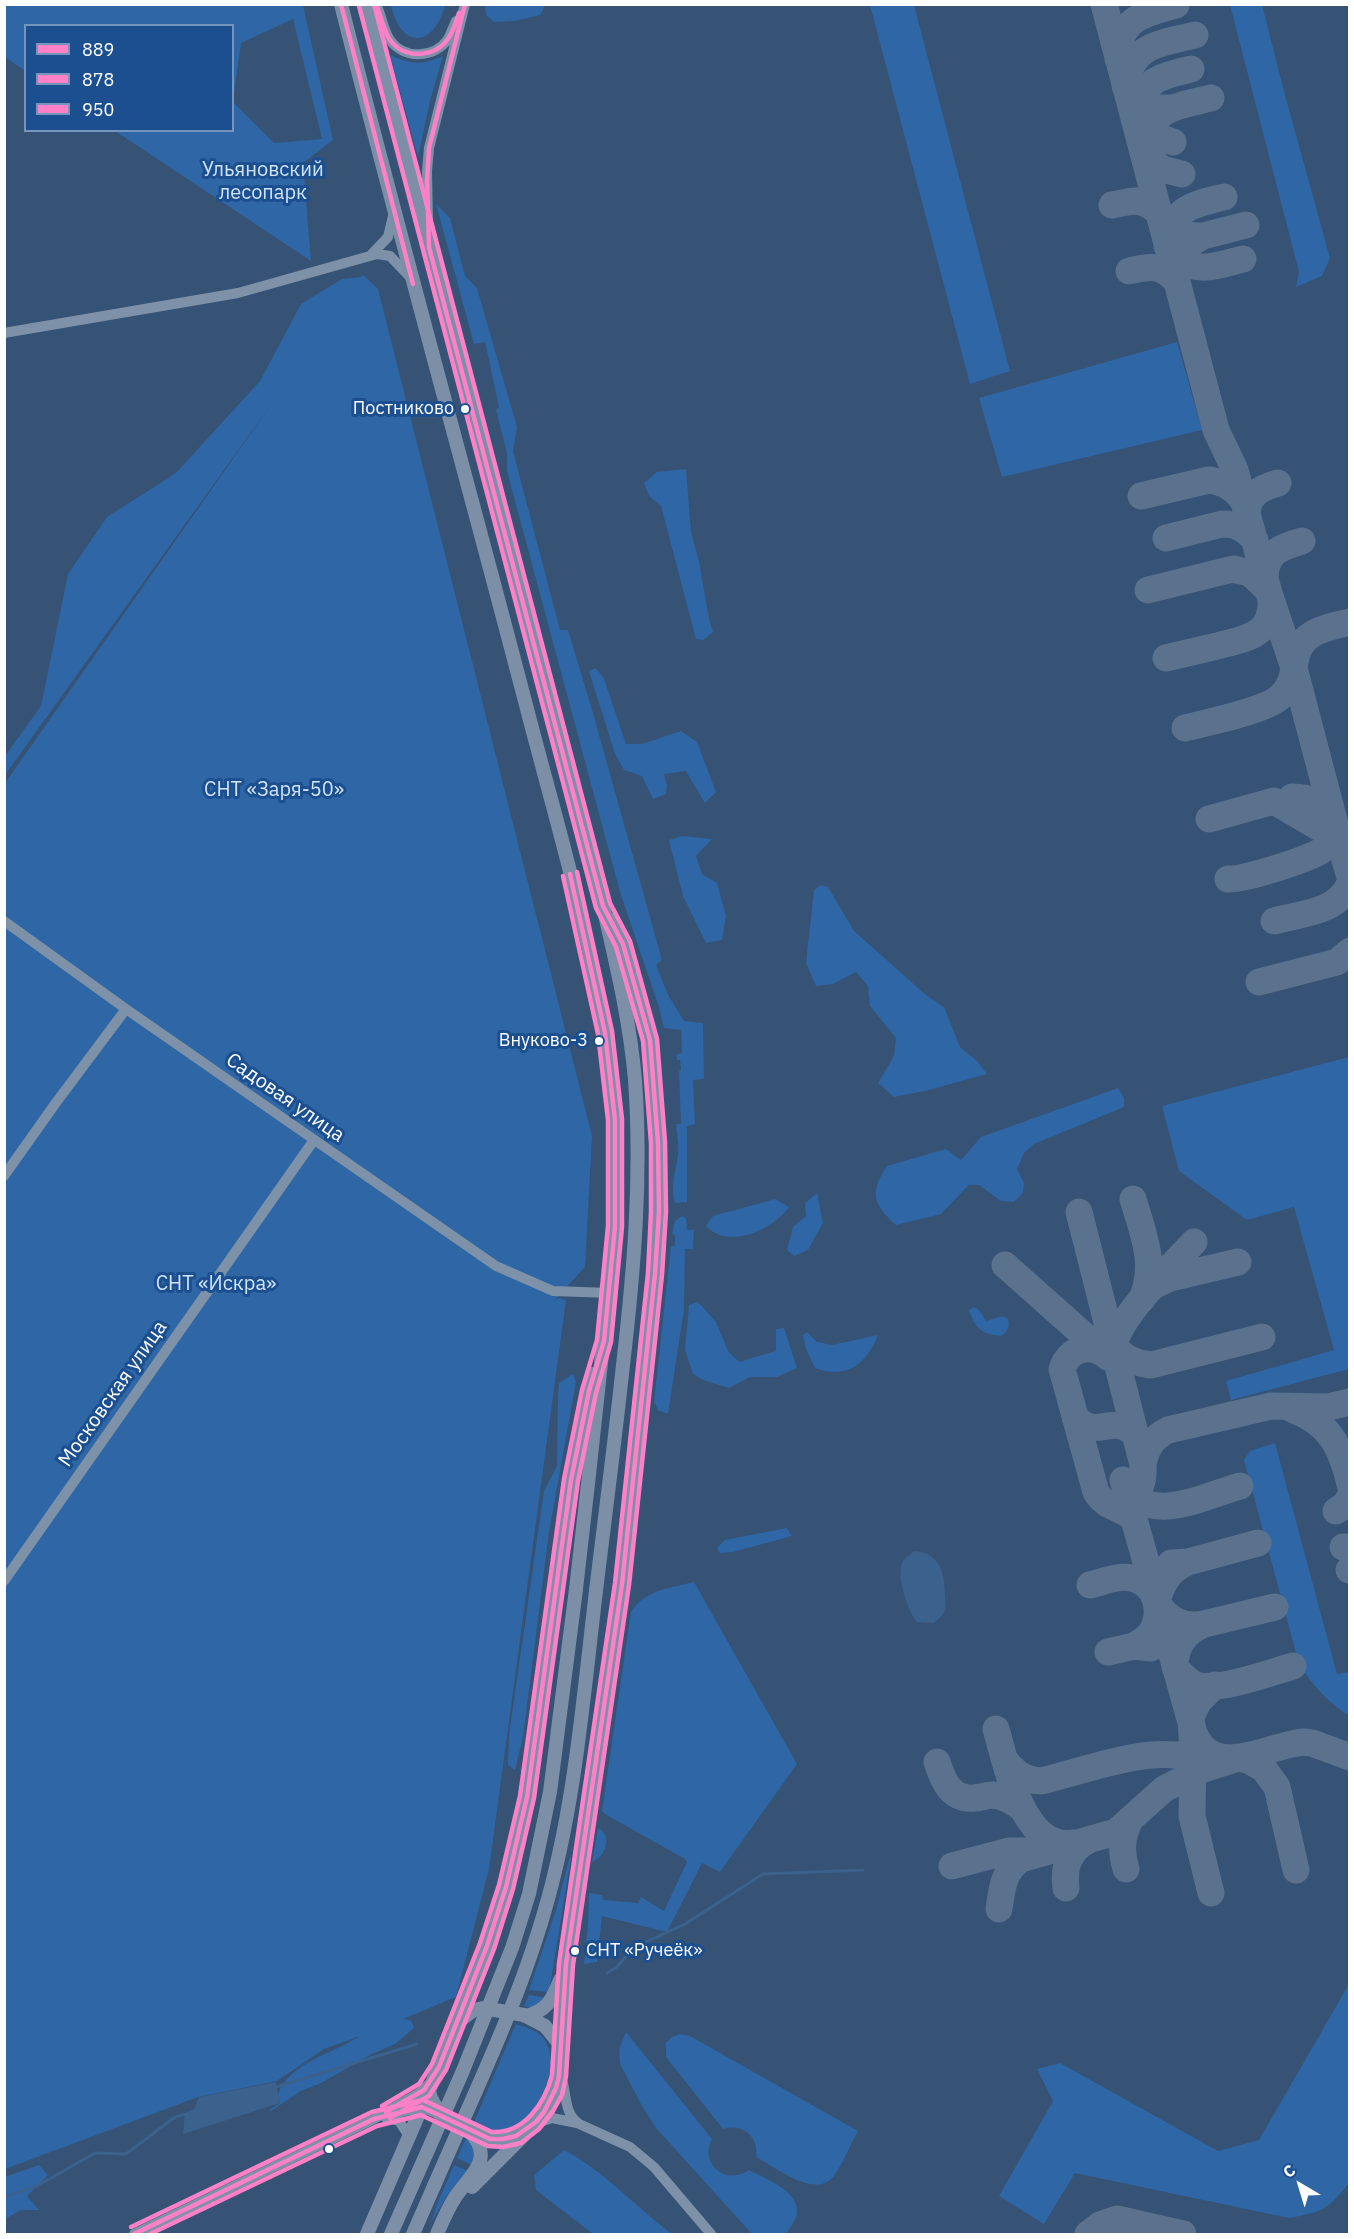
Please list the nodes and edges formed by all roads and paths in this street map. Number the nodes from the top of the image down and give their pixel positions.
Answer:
1 (341, 4) edge
2 (366, 4) edge
3 (376, 4) edge
4 (464, 4) edge
5 (394, 212) junction
6 (429, 247) junction
7 (371, 255) junction
8 (411, 278) junction
9 (4, 333) edge
10 (603, 906) junction
11 (4, 921) edge
12 (126, 1009) junction
13 (314, 1140) junction
14 (4, 1176) edge
15 (610, 1293) junction
16 (604, 1341) junction
17 (4, 1581) edge
18 (566, 1966) junction
19 (525, 2016) junction
20 (456, 2023) junction
21 (561, 2046) junction
22 (439, 2067) junction
23 (560, 2073) junction
24 (429, 2091) junction
25 (422, 2107) junction
26 (446, 2118) junction
27 (374, 2119) junction
28 (577, 2122) junction
29 (532, 2125) junction
30 (463, 2127) junction
31 (409, 2140) junction
32 (448, 2212) junction
33 (134, 2235) edge
34 (367, 2235) edge
35 (391, 2235) edge
36 (413, 2235) edge
37 (437, 2235) edge
38 (711, 2235) edge

1 - 5 main road
2 - 6 main road
3 - 4 street
4 - 6 street
5 - 7 street
5 - 8 main road
6 - 10 main road
7 - 8 street
7 - 9 street
8 - 15 main road
10 - 18 main road
10 - 36 main road, bridge
11 - 12 street, Садовая улица
12 - 13 street, Садовая улица
12 - 14 street
13 - 15 street, Садовая улица
13 - 17 street, Московская улица
15 - 16 main road
16 - 20 main road
16 - 35 main road, bridge
18 - 19 main road
18 - 21 main road
19 - 20 main road
19 - 21 main road
20 - 22 main road
21 - 23 main road
22 - 24 main road
22 - 27 street
23 - 28 street
23 - 29 main road
24 - 25 main road
24 - 26 main road
25 - 26 street
25 - 27 street
25 - 31 main road
26 - 30 main road
27 - 31 street
27 - 33 street
28 - 29 street
28 - 38 street
29 - 30 main road
29 - 32 main road
30 - 32 main road
31 - 34 main road
32 - 37 main road

